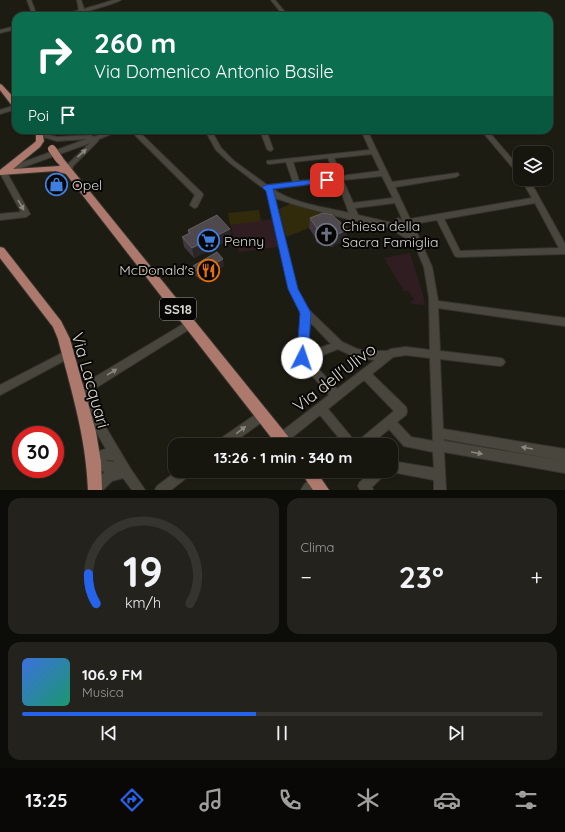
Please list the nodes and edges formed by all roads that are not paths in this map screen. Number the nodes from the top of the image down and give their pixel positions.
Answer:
1 (29, 0) edge
2 (79, 0) edge
3 (119, 0) edge
4 (273, 0) edge
5 (82, 11) junction
6 (34, 12) edge
7 (78, 12) edge
8 (283, 12) edge
9 (12, 28) edge
10 (0, 32) edge
11 (0, 86) edge
12 (12, 101) edge
13 (12, 108) edge
14 (0, 112) edge
15 (38, 134) edge
16 (40, 134) edge
17 (43, 134) edge
18 (108, 134) edge
19 (137, 134) edge
20 (210, 134) edge
21 (264, 134) edge
22 (366, 134) edge
23 (487, 134) edge
24 (100, 137) junction
25 (270, 149) dead end
26 (374, 152) junction
27 (330, 156) junction
28 (289, 160) junction
29 (269, 162) dead end
30 (513, 164) edge
31 (69, 172) junction
32 (1, 173) edge
33 (385, 173) junction
34 (456, 175) dead end
35 (340, 179) junction
36 (296, 184) junction
37 (390, 185) junction
38 (530, 186) edge
39 (268, 189) junction
40 (288, 200) junction
41 (397, 200) junction
42 (537, 200) junction
43 (194, 205) dead end
44 (351, 206) junction
45 (274, 208) junction
46 (402, 209) junction
47 (0, 217) edge
48 (439, 217) junction
49 (355, 218) junction
50 (398, 225) junction
51 (410, 225) junction
52 (417, 241) junction
53 (0, 251) edge
54 (565, 251) edge
55 (433, 304) junction
56 (306, 313) junction
57 (565, 322) edge
58 (190, 324) junction
59 (339, 345) junction
60 (68, 354) junction
61 (435, 354) junction
62 (389, 355) junction
63 (302, 358) junction
64 (500, 362) dead end
65 (364, 373) junction
66 (0, 390) edge
67 (79, 392) junction
68 (336, 395) junction
69 (320, 408) junction
70 (262, 414) junction
71 (389, 422) junction
72 (438, 433) junction
73 (230, 438) edge
74 (281, 438) edge
75 (288, 438) edge
76 (346, 438) edge
77 (370, 438) edge
78 (439, 447) junction
79 (116, 454) junction
80 (565, 455) edge
81 (94, 462) junction
82 (565, 467) edge
83 (398, 468) edge
84 (126, 472) junction
85 (440, 475) junction
86 (177, 478) edge
87 (372, 478) edge
88 (96, 490) edge
89 (139, 490) edge
90 (161, 490) edge
91 (367, 490) edge
92 (440, 490) edge

1 - 6 street
2 - 5 street
3 - 5 street
4 - 8 street
5 - 7 street
9 - 10 street
11 - 12 main road
13 - 14 street
15 - 32 main road
16 - 31 main road, SS18, bridge
17 - 24 street
18 - 24 street
19 - 43 street
20 - 39 street
21 - 25 street
22 - 26 street
23 - 30 street
31 -> 24 street
24 - 32 street
26 - 27 street
26 - 33 street
27 - 28 street
27 - 35 street
28 - 29 street
28 - 36 street
31 - 32 main road
31 - 58 main road, SS18
32 -> 47 street
33 - 35 street
33 - 37 street
34 - 37 street
35 - 36 street
35 - 44 street
36 - 39 street
37 - 41 street
38 - 42 street
39 - 40 street
39 - 45 street
40 - 45 street
40 - 49 street
41 - 44 street
41 - 46 street
42 - 48 street
42 - 54 street
44 - 49 street
45 - 56 street
46 - 50 street
46 - 51 street
48 - 51 street
48 - 54 street
49 - 50 street
50 - 51 street
50 - 52 street
51 - 52 street
52 - 55 street
53 - 60 main road, Via Lacquari
55 - 57 street
55 - 61 street
56 - 59 street
56 - 63 street
67 -> 58 street
58 - 70 main road, SS18
59 - 62 street
59 - 63 street
60 - 66 street
60 - 67 main road, Via Lacquari
61 - 62 street, Via dell'Ulivo
61 - 64 street, Via dell'Ulivo
61 - 72 street
62 - 65 street, Via dell'Ulivo
63 - 68 street
65 - 68 street, Via dell'Ulivo
65 - 71 street
67 - 79 street
67 - 81 main road, Via Lacquari
68 - 69 street, Via dell'Ulivo
69 - 75 street, Via dell'Ulivo
69 - 76 street
73 -> 70 street
70 - 74 main road, SS18
71 - 77 street
71 - 78 street
72 - 78 street
80 -> 72 street
78 -> 82 street
78 - 85 street
79 - 81 street
79 - 84 street
81 - 84 street
81 - 88 main road, Via Lacquari
83 - 85 street
84 - 88 street
84 - 89 street
85 - 92 street
86 - 90 street
87 - 91 street

